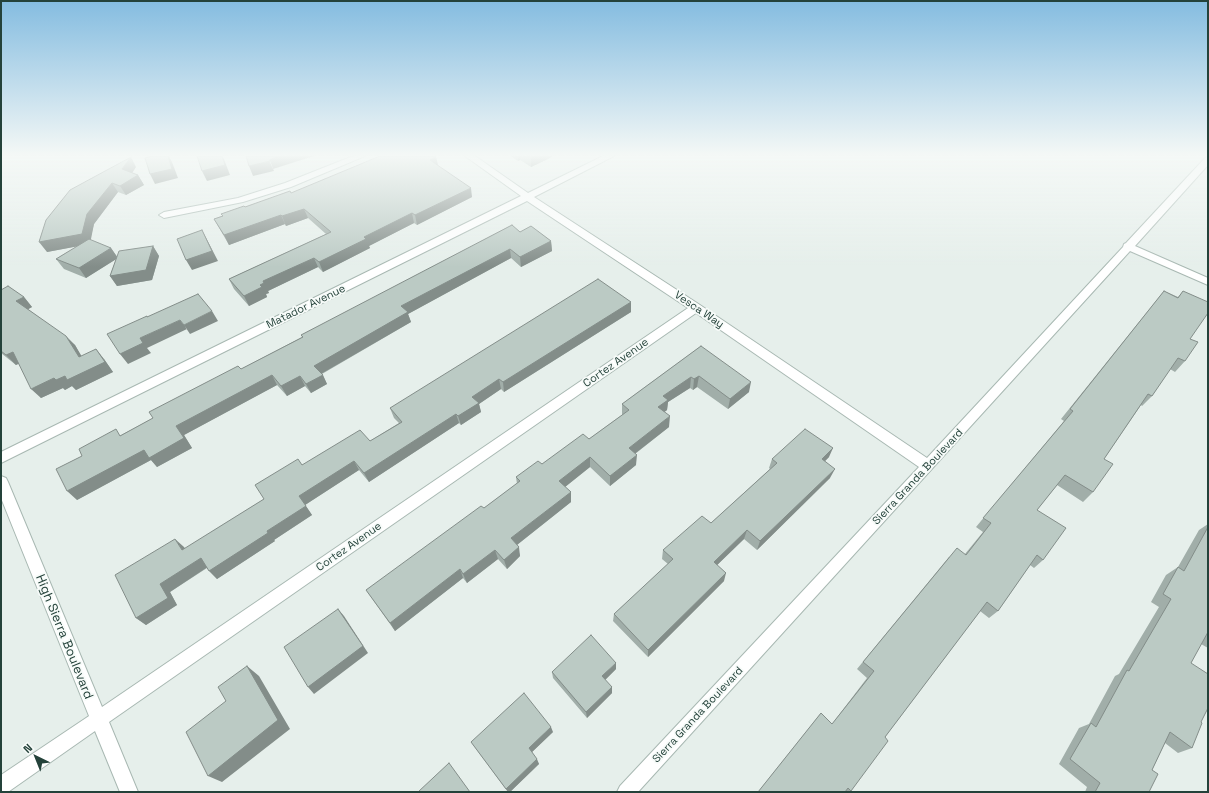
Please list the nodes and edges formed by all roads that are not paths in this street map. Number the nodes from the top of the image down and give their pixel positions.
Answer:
1 (262, 193) edge
2 (522, 193) edge
3 (536, 193) edge
4 (1177, 193) edge
5 (528, 197) junction
6 (164, 215) dead end
7 (1128, 246) junction
8 (1208, 282) edge
9 (696, 308) junction
10 (1, 458) edge
11 (928, 466) junction
12 (1, 482) edge
13 (98, 720) junction
14 (1, 786) edge
15 (128, 792) edge
16 (626, 792) edge

1 - 6 street
2 - 5 street, Vesca Way
3 - 5 street, Matador Avenue
4 - 7 street, Sierra Granda Boulevard
5 - 9 street, Vesca Way
5 - 10 street, Matador Avenue
7 - 8 street
7 - 11 street, Sierra Granda Boulevard
9 - 11 street, Vesca Way
9 - 13 street, Cortez Avenue
11 - 16 street, Sierra Granda Boulevard
12 - 13 street, High Sierra Boulevard
13 - 14 street, Cortez Avenue
13 - 15 street, High Sierra Boulevard

